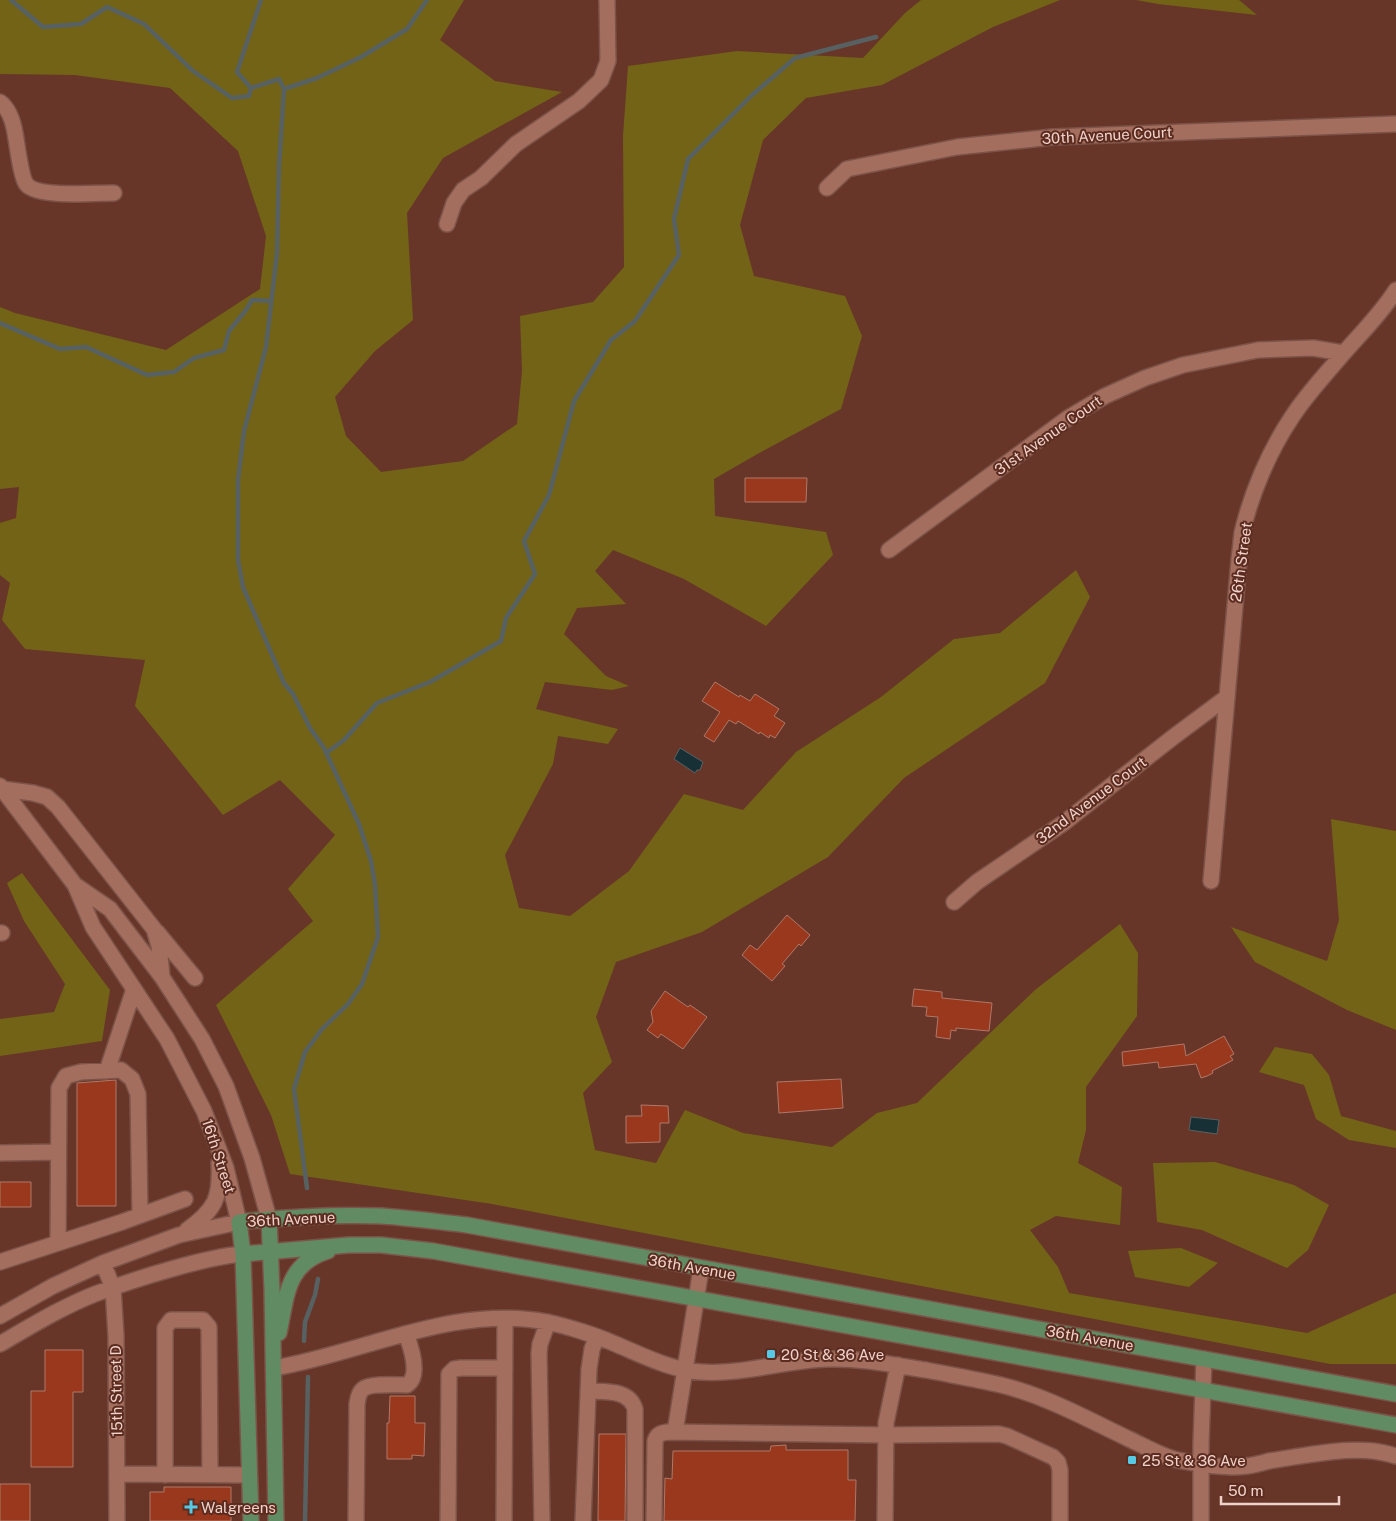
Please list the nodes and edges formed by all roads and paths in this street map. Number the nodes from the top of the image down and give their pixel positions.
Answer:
1 (607, 0) edge
2 (0, 102) edge
3 (1396, 124) edge
4 (827, 188) dead end
5 (114, 193) dead end
6 (447, 224) dead end
7 (1396, 290) edge
8 (1343, 353) junction
9 (889, 550) dead end
10 (1228, 697) junction
11 (1, 788) edge
12 (1211, 881) dead end
13 (75, 885) junction
14 (954, 902) dead end
15 (154, 929) junction
16 (162, 977) junction
17 (195, 978) dead end
18 (134, 989) junction
19 (107, 1070) junction
20 (204, 1111) junction
21 (58, 1152) junction
22 (0, 1153) edge
23 (185, 1199) dead end
24 (140, 1215) junction
25 (268, 1219) junction
26 (239, 1222) junction
27 (179, 1235) junction
28 (58, 1243) junction
29 (349, 1245) junction
30 (270, 1252) junction
31 (242, 1254) junction
32 (0, 1262) edge
33 (103, 1263) junction
34 (701, 1269) junction
35 (112, 1288) junction
36 (696, 1299) junction
37 (0, 1316) edge
38 (505, 1318) junction
39 (548, 1322) junction
40 (406, 1334) junction
41 (597, 1337) junction
42 (0, 1344) edge
43 (1204, 1359) junction
44 (274, 1362) junction
45 (898, 1365) junction
46 (504, 1368) junction
47 (684, 1370) junction
48 (1202, 1390) junction
49 (588, 1391) junction
50 (1396, 1394) edge
51 (1396, 1425) edge
52 (676, 1432) junction
53 (886, 1435) junction
54 (1396, 1456) edge
55 (1202, 1463) junction
56 (117, 1474) junction
57 (164, 1475) junction
58 (210, 1475) junction
59 (249, 1475) junction
60 (118, 1521) edge
61 (251, 1521) edge
62 (276, 1521) edge
63 (356, 1521) edge
64 (448, 1521) edge
65 (504, 1521) edge
66 (542, 1521) edge
67 (583, 1521) edge
68 (635, 1521) edge
69 (654, 1521) edge
70 (885, 1521) edge
71 (1060, 1521) edge
72 (1202, 1521) edge

1 - 6 street
2 - 5 street
3 - 4 street, 30th Avenue Court
7 - 8 street, 26th Street
8 - 9 street, 31st Avenue Court
8 - 10 street, 26th Street
10 - 12 street, 26th Street
10 - 14 street, 32nd Avenue Court
11 - 13 street, 16th Street
11 - 15 street, 16th Street
13 - 16 street, 16th Street
13 - 18 street, 16th Street
15 - 16 street, 16th Street
15 - 17 street, 16th Street
16 - 25 street, 16th Street
18 - 19 street
18 - 20 street, 16th Street
19 - 21 street
19 - 24 street
20 - 26 street, 16th Street
20 - 27 street
21 - 22 street
21 - 28 street
23 - 24 street
24 - 28 street
25 - 26 main road, 36th Avenue
25 - 30 main road, 16th Street
25 - 34 main road, 36th Avenue
26 - 27 street, 36th Avenue
26 - 31 main road, 16th Street
27 - 33 street, 36th Avenue
28 - 32 street
29 - 30 main road, 36th Avenue
29 - 36 main road, 36th Avenue
29 - 44 main road
30 - 31 main road, 36th Avenue
30 - 44 main road, 16th Street
31 - 35 street, 36th Avenue
31 - 59 main road, 16th Street
33 - 35 street, 15th Street D
33 - 37 street, 36th Avenue
34 - 36 street
34 - 43 main road, 36th Avenue
35 - 42 street, 36th Avenue
35 - 56 street, 15th Street D
36 - 47 street
36 - 48 main road, 36th Avenue
38 - 39 street
38 - 40 street
38 - 46 street
39 - 41 street
39 - 66 street
40 - 44 street
40 - 63 street
41 - 47 street
41 - 49 street
43 - 48 street
43 - 50 main road, 36th Avenue
44 - 62 main road, 16th Street
45 - 47 street
45 - 53 street
45 - 55 street
46 - 64 street
46 - 65 street
47 - 52 street
48 - 51 main road, 36th Avenue
48 - 55 street
49 - 67 street
49 - 68 street
52 - 53 street
52 - 69 street
53 - 70 street
53 - 71 street
54 - 55 street
55 - 72 street
56 - 57 street
56 - 60 street, 15th Street D
57 - 58 street
57 - 58 street
58 - 59 street
59 - 61 main road, 16th Street

